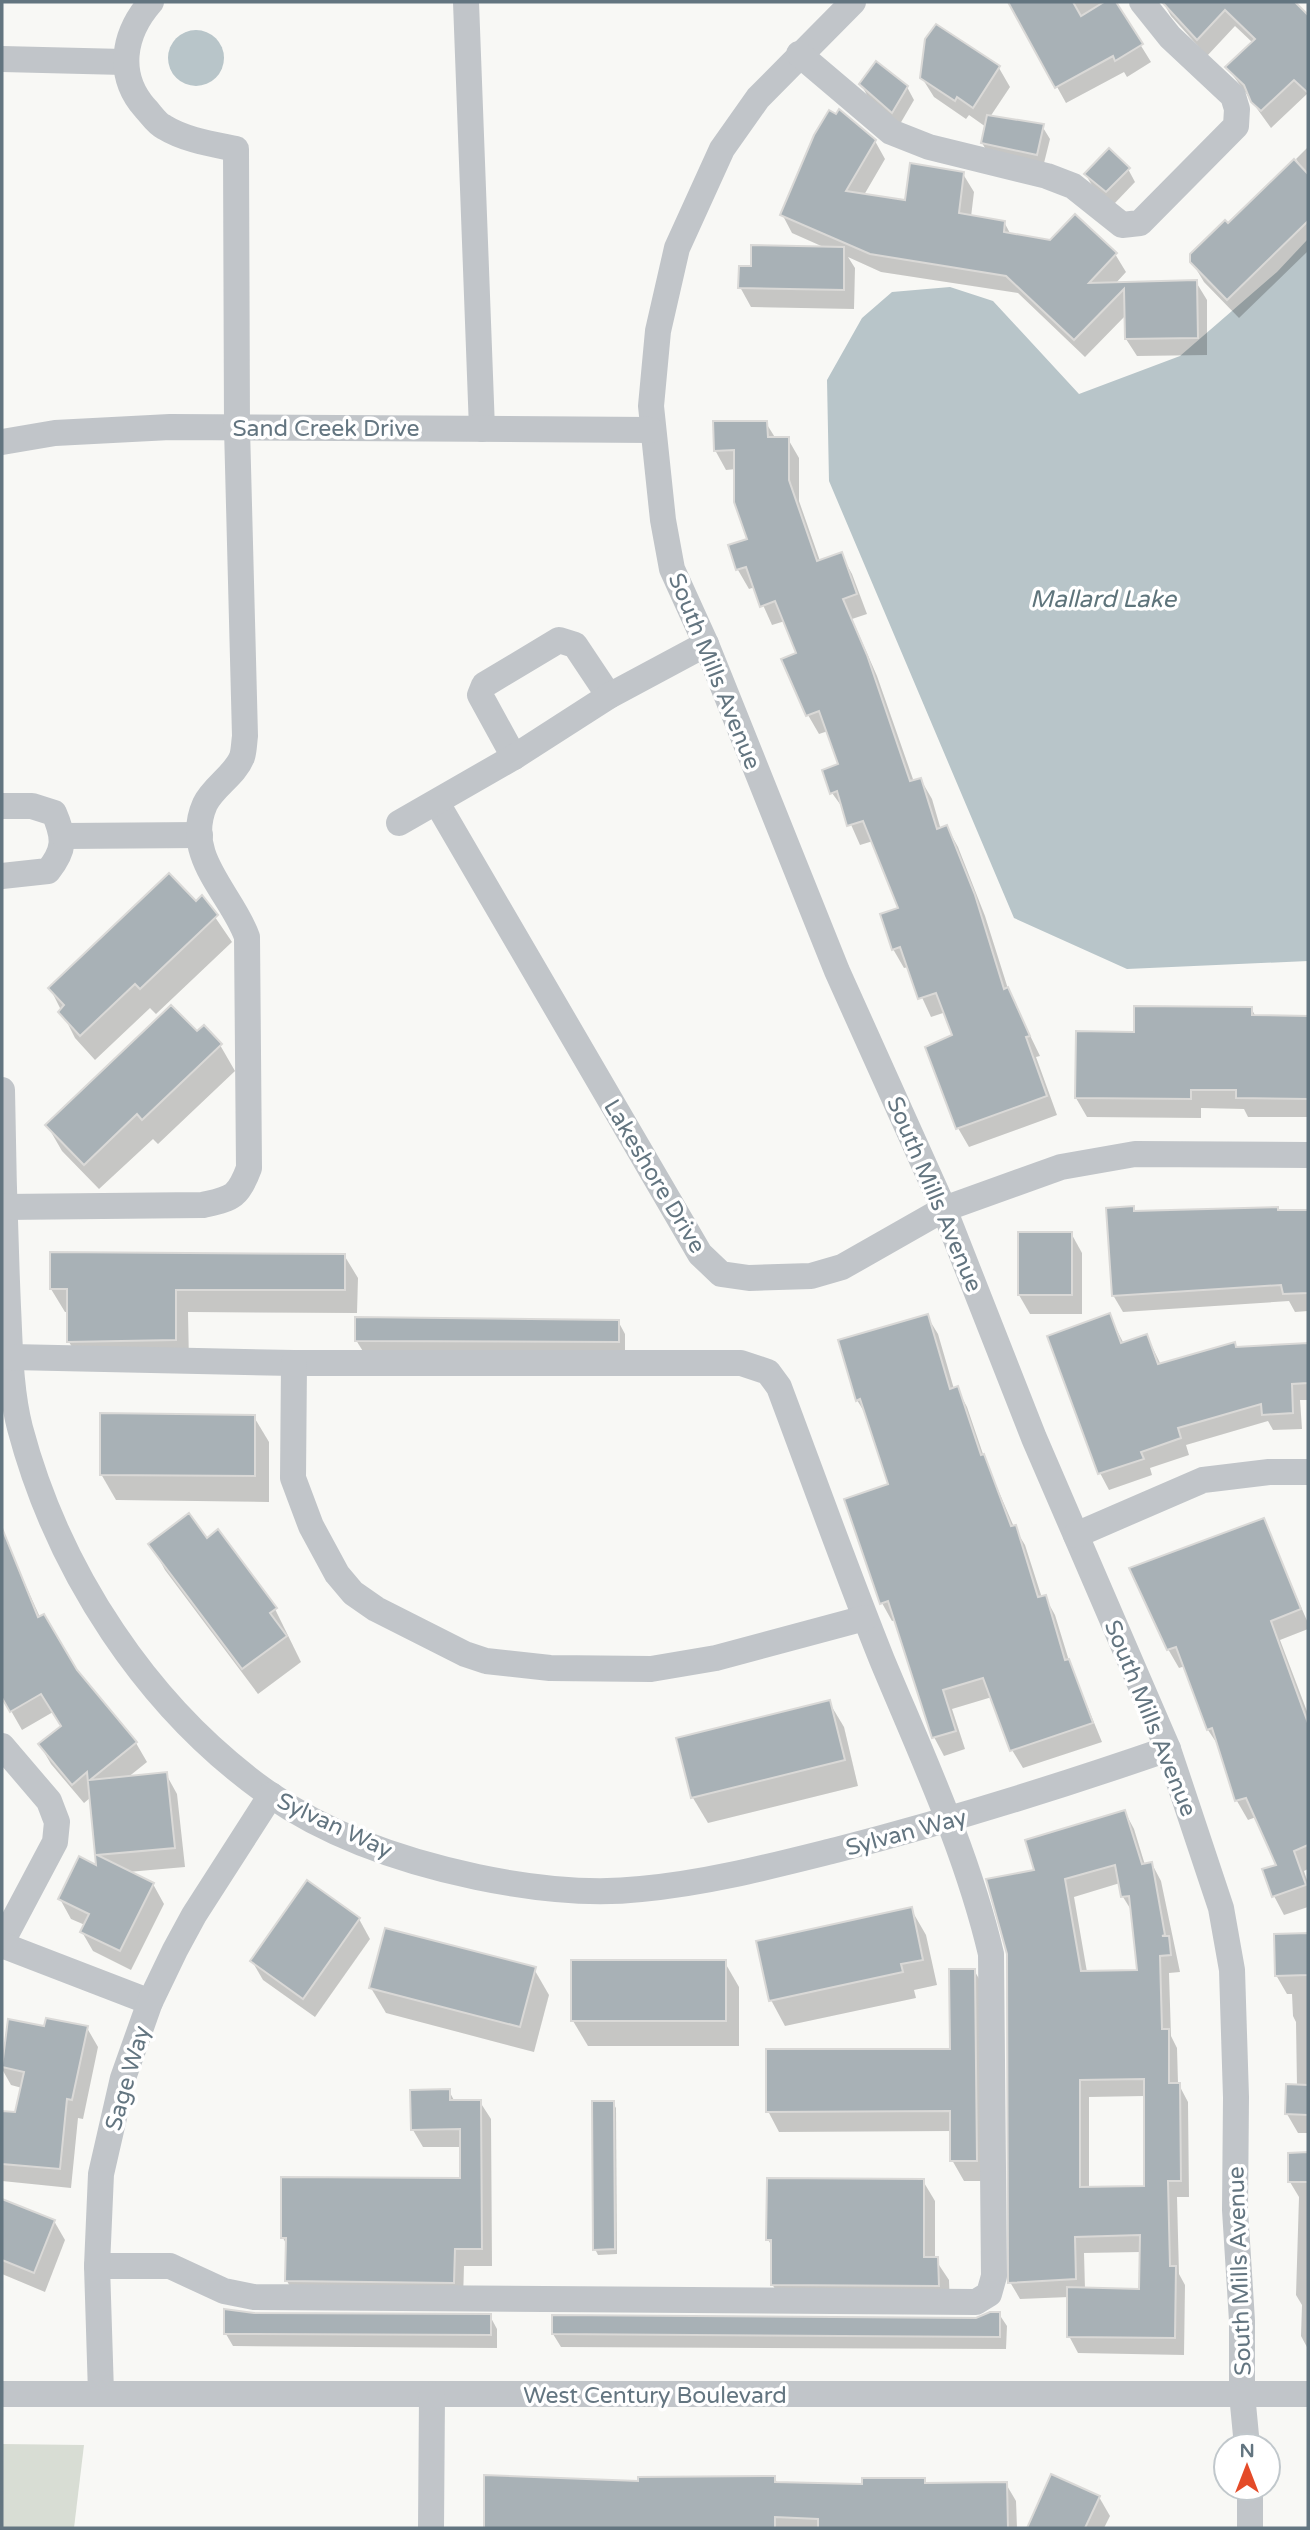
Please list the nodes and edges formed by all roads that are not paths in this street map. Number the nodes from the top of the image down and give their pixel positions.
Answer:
1 (151, 2) edge
2 (466, 2) edge
3 (853, 2) edge
4 (1142, 2) edge
5 (799, 54) junction
6 (2, 59) edge
7 (124, 62) junction
8 (237, 428) junction
9 (482, 429) junction
10 (651, 430) junction
11 (2, 442) edge
12 (706, 644) junction
13 (609, 696) junction
14 (514, 757) junction
15 (437, 803) junction
16 (2, 806) edge
17 (398, 823) dead end
18 (200, 835) junction
19 (64, 836) junction
20 (2, 876) edge
21 (2, 1090) edge
22 (1308, 1155) edge
23 (3, 1206) edge
24 (944, 1209) junction
25 (11, 1357) junction
26 (295, 1363) junction
27 (11, 1431) edge
28 (1308, 1472) edge
29 (1076, 1535) junction
30 (865, 1618) junction
31 (2, 1746) edge
32 (1168, 1749) junction
33 (271, 1795) junction
34 (948, 1821) junction
35 (2, 1944) edge
36 (150, 2002) junction
37 (97, 2266) junction
38 (101, 2393) junction
39 (2, 2394) edge
40 (1242, 2394) junction
41 (432, 2395) junction
42 (1308, 2395) edge
43 (1246, 2432) edge
44 (1250, 2502) edge
45 (431, 2528) edge
46 (1250, 2528) edge

1 - 7 street
2 - 9 street
3 - 5 street, South Mills Avenue
4 - 5 street
5 - 10 street, South Mills Avenue
6 - 7 street
7 - 8 street
8 - 9 street, Sand Creek Drive
8 - 11 street, Sand Creek Drive
8 - 18 street
9 - 10 street, Sand Creek Drive
10 - 12 street, South Mills Avenue
12 - 13 street
12 - 24 street, South Mills Avenue
13 - 14 street
13 - 14 street
14 - 15 street
15 - 17 street
15 - 24 street, Lakeshore Drive
16 - 19 street
18 - 19 street
18 - 23 street
19 - 20 street
21 - 23 street, Sylvan Way
22 - 24 street, Lakeshore Drive
23 - 25 street, Sylvan Way
24 - 29 street, South Mills Avenue
25 - 26 street
25 - 27 street, Sylvan Way
26 - 30 street
26 - 30 street
27 - 33 street, Sylvan Way
28 - 29 street
29 - 32 street, South Mills Avenue
30 - 34 street
31 - 35 street
32 - 34 street, Sylvan Way
32 - 40 street, South Mills Avenue
33 - 34 street, Sylvan Way
33 - 36 street, Sage Way
34 - 37 street
35 - 36 street
36 - 37 street, Sage Way
37 - 38 street, Sage Way
38 - 39 street, West Century Boulevard
38 - 41 street, West Century Boulevard
40 - 41 street, West Century Boulevard
40 - 42 street, West Century Boulevard
40 - 43 street, South Mills Avenue
41 - 45 street
44 - 46 street

